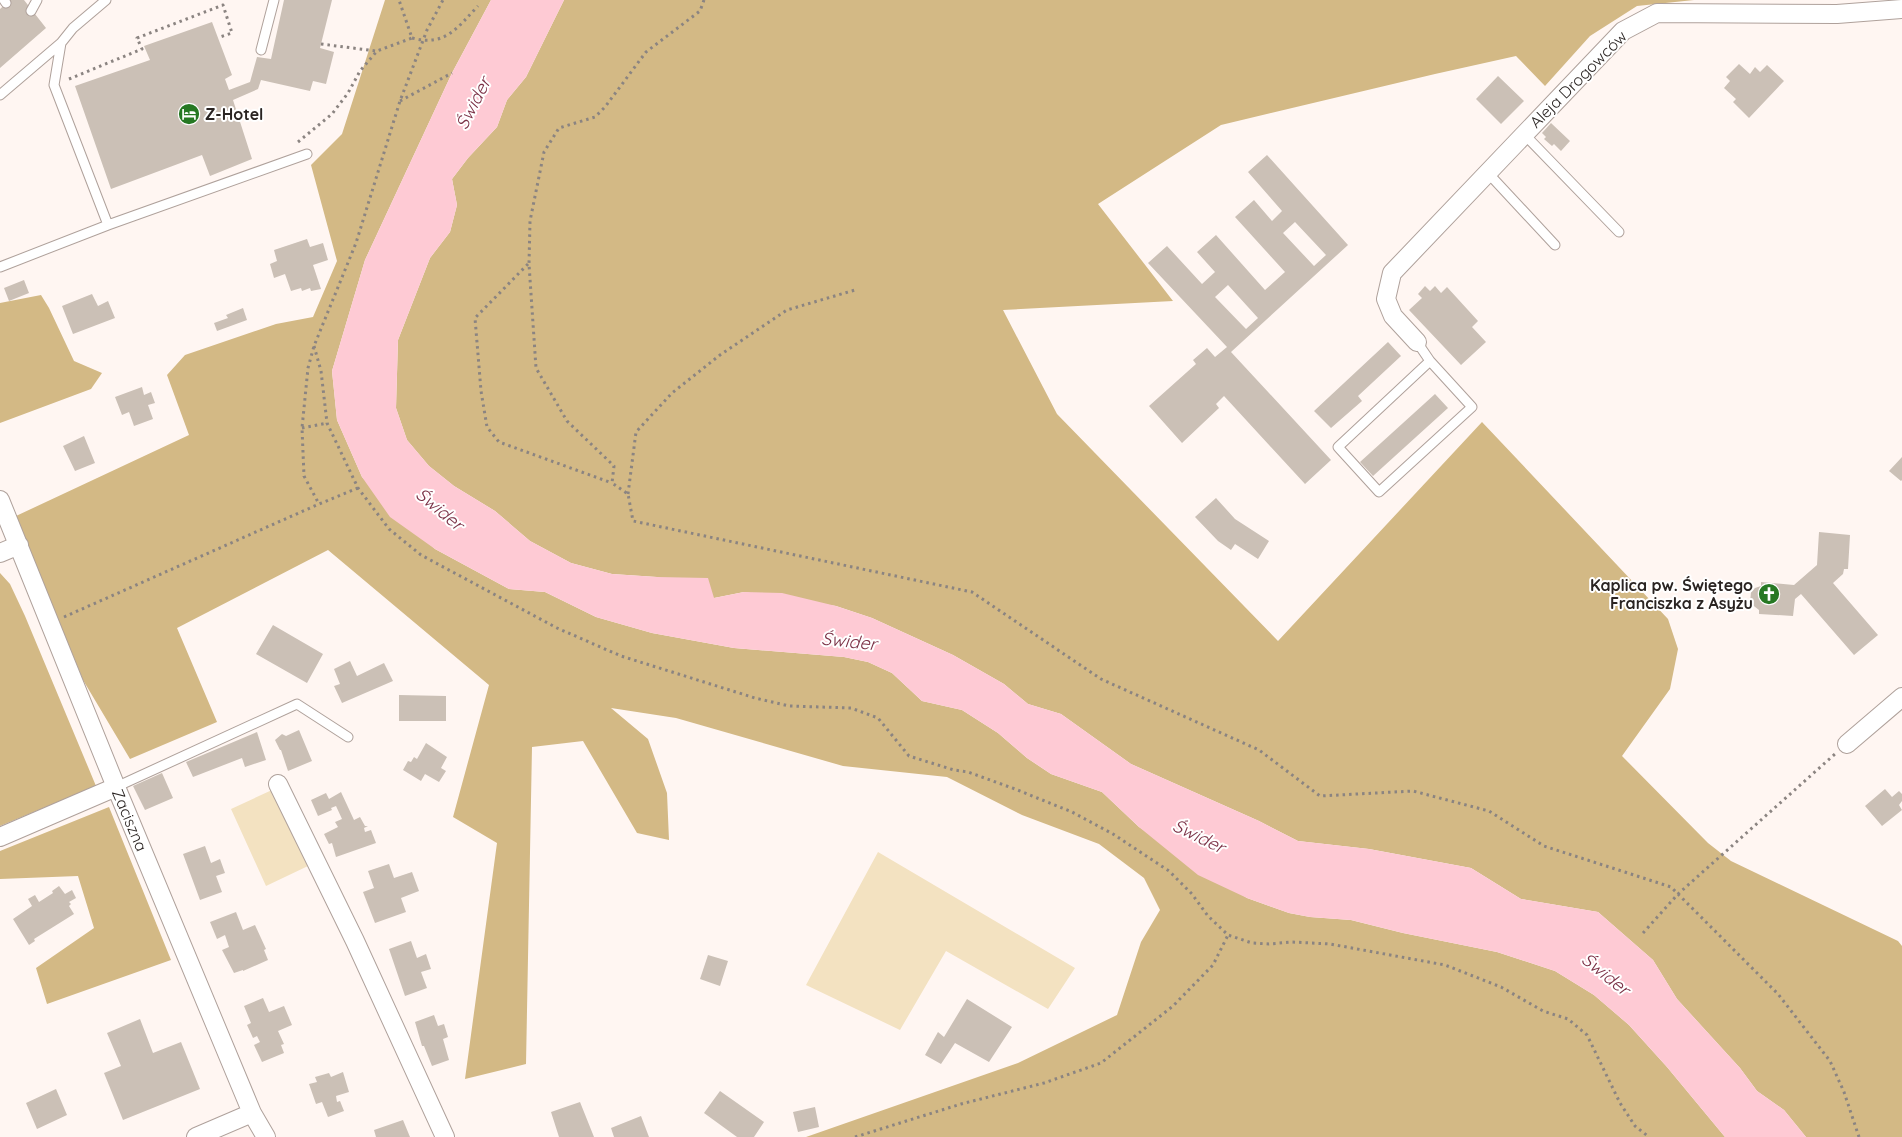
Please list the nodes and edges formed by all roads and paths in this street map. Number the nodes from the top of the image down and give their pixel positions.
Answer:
1 (37, 0) edge
2 (106, 0) edge
3 (274, 0) edge
4 (400, 0) edge
5 (444, 0) edge
6 (704, 0) edge
7 (478, 6) dead end
8 (1902, 9) edge
9 (31, 11) dead end
10 (220, 37) dead end
11 (412, 38) junction
12 (423, 41) junction
13 (61, 43) junction
14 (321, 44) dead end
15 (261, 50) dead end
16 (377, 51) junction
17 (452, 73) dead end
18 (54, 85) junction
19 (0, 95) edge
20 (400, 101) junction
21 (1524, 134) junction
22 (307, 154) dead end
23 (286, 162) junction
24 (1488, 173) junction
25 (108, 225) junction
26 (1619, 232) dead end
27 (1556, 245) dead end
28 (528, 264) junction
29 (0, 267) edge
30 (855, 290) dead end
31 (1417, 342) joint
32 (314, 346) junction
33 (1430, 361) junction
34 (327, 423) junction
35 (302, 428) junction
36 (612, 483) junction
37 (358, 488) junction
38 (628, 494) junction
39 (0, 500) edge
40 (319, 504) junction
41 (19, 545) junction
42 (0, 553) edge
43 (50, 624) junction
44 (1902, 697) edge
45 (348, 737) dead end
46 (1847, 744) joint
47 (278, 784) dead end
48 (116, 787) junction
49 (0, 837) edge
50 (1678, 894) junction
51 (1643, 933) dead end
52 (1228, 935) junction
53 (252, 1113) junction
54 (196, 1137) edge
55 (266, 1137) edge
56 (444, 1137) edge
57 (854, 1137) edge
58 (1650, 1137) edge
59 (1859, 1137) edge

1 - 9 lane
2 - 13 lane
3 - 15 lane
4 - 11 path
5 - 12 path
6 - 28 path
7 - 12 path
8 - 21 street, Aleja Drogowców
10 - 18 path
11 - 12 path
11 - 16 path
12 - 20 path
13 - 18 lane
13 - 19 lane
14 - 16 path
16 - 23 path
17 - 20 path
18 - 25 lane
20 - 32 path
21 - 24 street, Aleja Drogowców
21 - 26 lane
22 - 23 lane
23 - 25 lane
24 - 27 lane
24 - 31 street, Aleja Drogowców
25 - 29 lane
28 - 36 path
28 - 36 path
30 - 38 path
31 - 33 lane
32 - 34 path
32 - 35 path
33 - 33 lane
34 - 35 path
34 - 37 path
35 - 40 path
36 - 38 path
37 - 40 path
37 - 52 path
38 - 50 path
39 - 41 street, Zaciszna
40 - 43 path
41 - 42 street
41 - 43 street, Zaciszna
43 - 48 street, Zaciszna
44 - 46 street
45 - 48 lane
46 - 50 path
47 - 56 street
48 - 49 street
48 - 53 street, Zaciszna
50 - 51 path
50 - 59 path
52 - 57 path
52 - 58 path
53 - 54 street
53 - 55 street, Zaciszna

